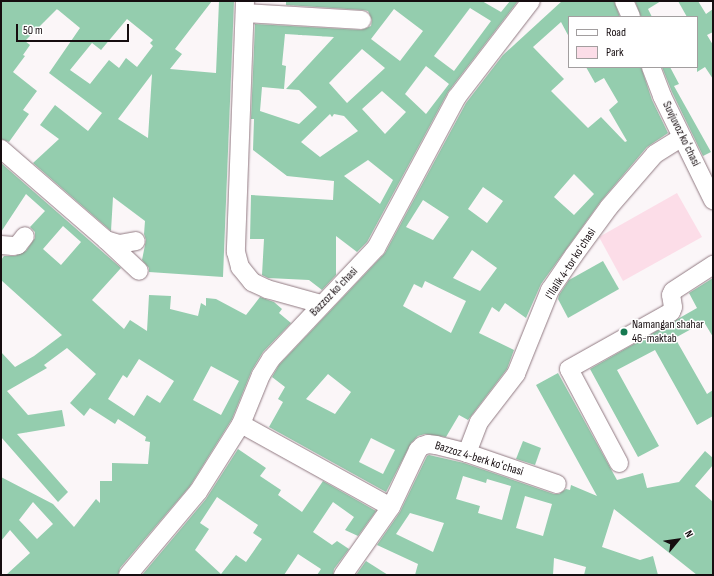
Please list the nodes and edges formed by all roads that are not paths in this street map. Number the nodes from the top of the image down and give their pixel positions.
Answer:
1 (531, 1) edge
2 (624, 1) edge
3 (245, 7) edge
4 (631, 16) edge
5 (362, 20) dead end
6 (651, 68) edge
7 (682, 137) junction
8 (1, 149) edge
9 (713, 200) edge
10 (25, 236) dead end
11 (106, 240) junction
12 (136, 241) dead end
13 (1, 245) edge
14 (713, 265) edge
15 (139, 271) dead end
16 (321, 304) junction
17 (241, 424) junction
18 (467, 453) junction
19 (619, 463) dead end
20 (557, 484) dead end
21 (391, 507) junction
22 (128, 575) edge
23 (343, 575) edge

1 - 16 street, Bazzoz koʻchasi
2 - 4 street
3 - 5 street
3 - 16 street
6 - 7 street, Suvjuvoz koʻchasi
7 - 9 street, Suvjuvoz koʻchasi
7 - 18 street, Iʻllalik 4-tor koʻchasi
8 - 11 street
10 - 13 street
11 - 12 street
11 - 15 street
14 - 19 street
16 - 17 street, Bazzoz koʻchasi
17 - 21 street
17 - 22 street, Bazzoz koʻchasi
18 - 20 street, Bazzoz 4-berk koʻchasi
18 - 21 street, Bazzoz 4-berk koʻchasi
21 - 23 street, Bazzoz 4-berk koʻchasi

